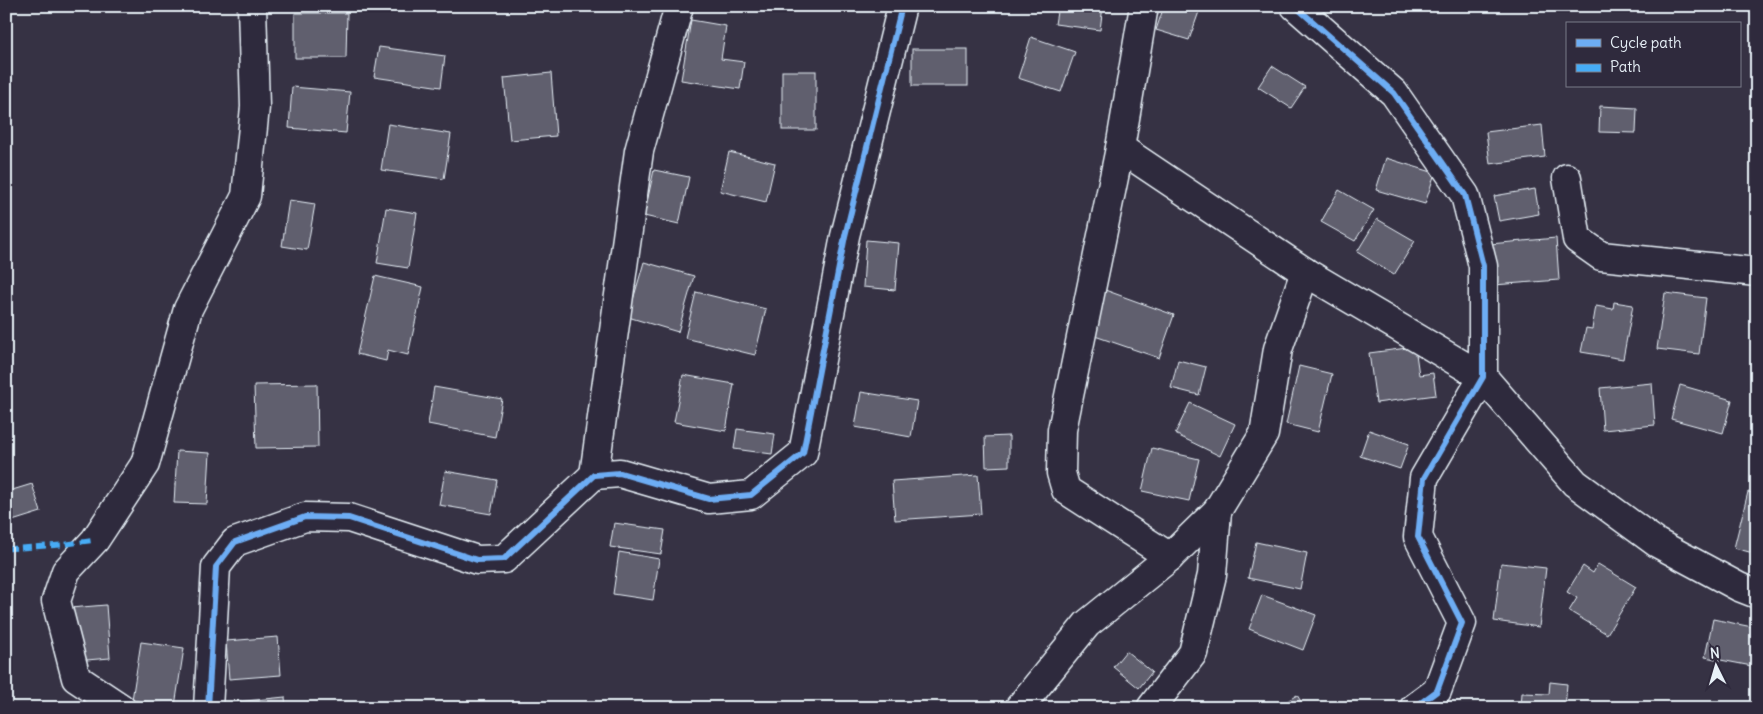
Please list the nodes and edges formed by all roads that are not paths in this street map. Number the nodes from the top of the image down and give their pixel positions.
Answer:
1 (252, 6) edge
2 (680, 6) edge
3 (902, 6) edge
4 (1144, 6) edge
5 (1295, 6) edge
6 (1120, 148) junction
7 (1567, 178) dead end
8 (1305, 272) junction
9 (1757, 272) edge
10 (1483, 377) junction
11 (594, 475) junction
12 (1217, 511) junction
13 (1170, 557) junction
14 (1757, 594) edge
15 (1436, 699) edge
16 (121, 708) edge
17 (208, 708) edge
18 (1019, 708) edge
19 (1151, 708) edge
20 (1414, 708) edge

1 - 16 street
2 - 11 street
3 - 11 street
4 - 6 street
5 - 10 street
6 - 8 street
6 - 13 street
7 - 9 street
8 - 10 street
8 - 12 street
10 - 14 street
10 - 15 street
11 - 17 street
12 - 13 street
12 - 19 street
13 - 18 street
15 - 20 street

